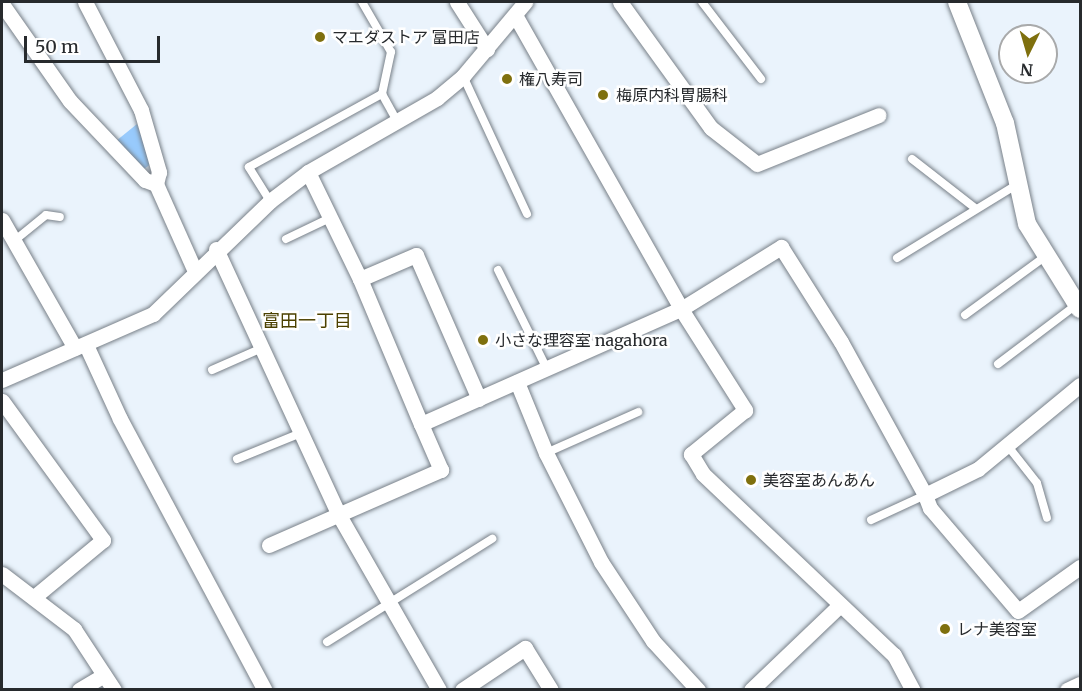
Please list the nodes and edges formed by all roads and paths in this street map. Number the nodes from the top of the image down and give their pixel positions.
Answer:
1 (85, 2) edge
2 (362, 2) edge
3 (457, 2) edge
4 (525, 2) edge
5 (620, 2) edge
6 (702, 2) edge
7 (957, 2) edge
8 (2, 4) edge
9 (515, 15) junction
10 (487, 49) junction
11 (463, 76) junction
12 (761, 79) dead end
13 (382, 94) junction
14 (879, 115) dead end
15 (397, 121) junction
16 (912, 159) dead end
17 (308, 172) junction
18 (156, 184) junction
19 (1016, 186) junction
20 (270, 201) junction
21 (975, 208) junction
22 (527, 214) dead end
23 (60, 217) dead end
24 (330, 218) junction
25 (2, 220) edge
26 (286, 238) dead end
27 (14, 242) junction
28 (216, 249) junction
29 (1046, 256) junction
30 (897, 258) dead end
31 (498, 270) dead end
32 (195, 271) junction
33 (360, 279) junction
34 (1079, 306) edge
35 (681, 309) junction
36 (965, 315) dead end
37 (80, 346) junction
38 (262, 348) junction
39 (998, 364) dead end
40 (546, 369) junction
41 (212, 370) dead end
42 (2, 380) edge
43 (517, 382) junction
44 (1080, 385) edge
45 (479, 399) junction
46 (2, 401) edge
47 (638, 412) dead end
48 (421, 424) junction
49 (301, 433) junction
50 (1007, 445) junction
51 (546, 453) junction
52 (237, 459) dead end
53 (925, 495) junction
54 (340, 517) junction
55 (1047, 518) dead end
56 (871, 520) dead end
57 (492, 539) dead end
58 (269, 545) dead end
59 (1080, 567) edge
60 (2, 574) edge
61 (34, 597) junction
62 (388, 606) junction
63 (839, 606) junction
64 (327, 642) dead end
65 (104, 675) junction
66 (1080, 684) edge
67 (79, 690) edge
68 (114, 690) edge
69 (265, 690) edge
70 (439, 690) edge
71 (462, 690) edge
72 (551, 690) edge
73 (698, 690) edge
74 (751, 690) edge
75 (914, 690) edge
76 (1067, 690) edge

1 - 18 street
2 - 13 lane
3 - 10 street
4 - 9 street
5 - 14 street
6 - 12 lane
7 - 19 street
8 - 18 street
9 - 10 street
9 - 35 street
10 - 11 street
11 - 15 street
11 - 22 lane
13 - 15 lane
13 - 20 lane
15 - 17 street
16 - 21 lane
17 - 20 street
17 - 24 street
18 - 32 street
19 - 21 lane
19 - 29 street
20 - 28 street
21 - 30 lane
23 - 27 lane
24 - 26 lane
24 - 33 street
25 - 27 street
27 - 37 street
28 - 32 street
28 - 38 street
29 - 34 street
29 - 36 lane
31 - 40 lane
32 - 37 street
33 - 45 street
33 - 48 street
34 - 39 lane
35 - 40 street
35 - 53 street
35 - 63 street
37 - 42 street
37 - 69 street
38 - 41 lane
38 - 49 street
40 - 43 street
43 - 45 street
43 - 51 street
44 - 50 street
45 - 48 street
46 - 61 street
47 - 51 lane
48 - 54 street
49 - 52 lane
49 - 54 street
50 - 53 street
50 - 55 lane
51 - 73 street
53 - 56 lane
53 - 59 street
54 - 58 street
54 - 62 street
57 - 62 lane
60 - 61 street
61 - 65 street
62 - 64 lane
62 - 70 street
63 - 74 street
63 - 75 street
65 - 67 street
65 - 68 street
66 - 76 street
71 - 72 street

